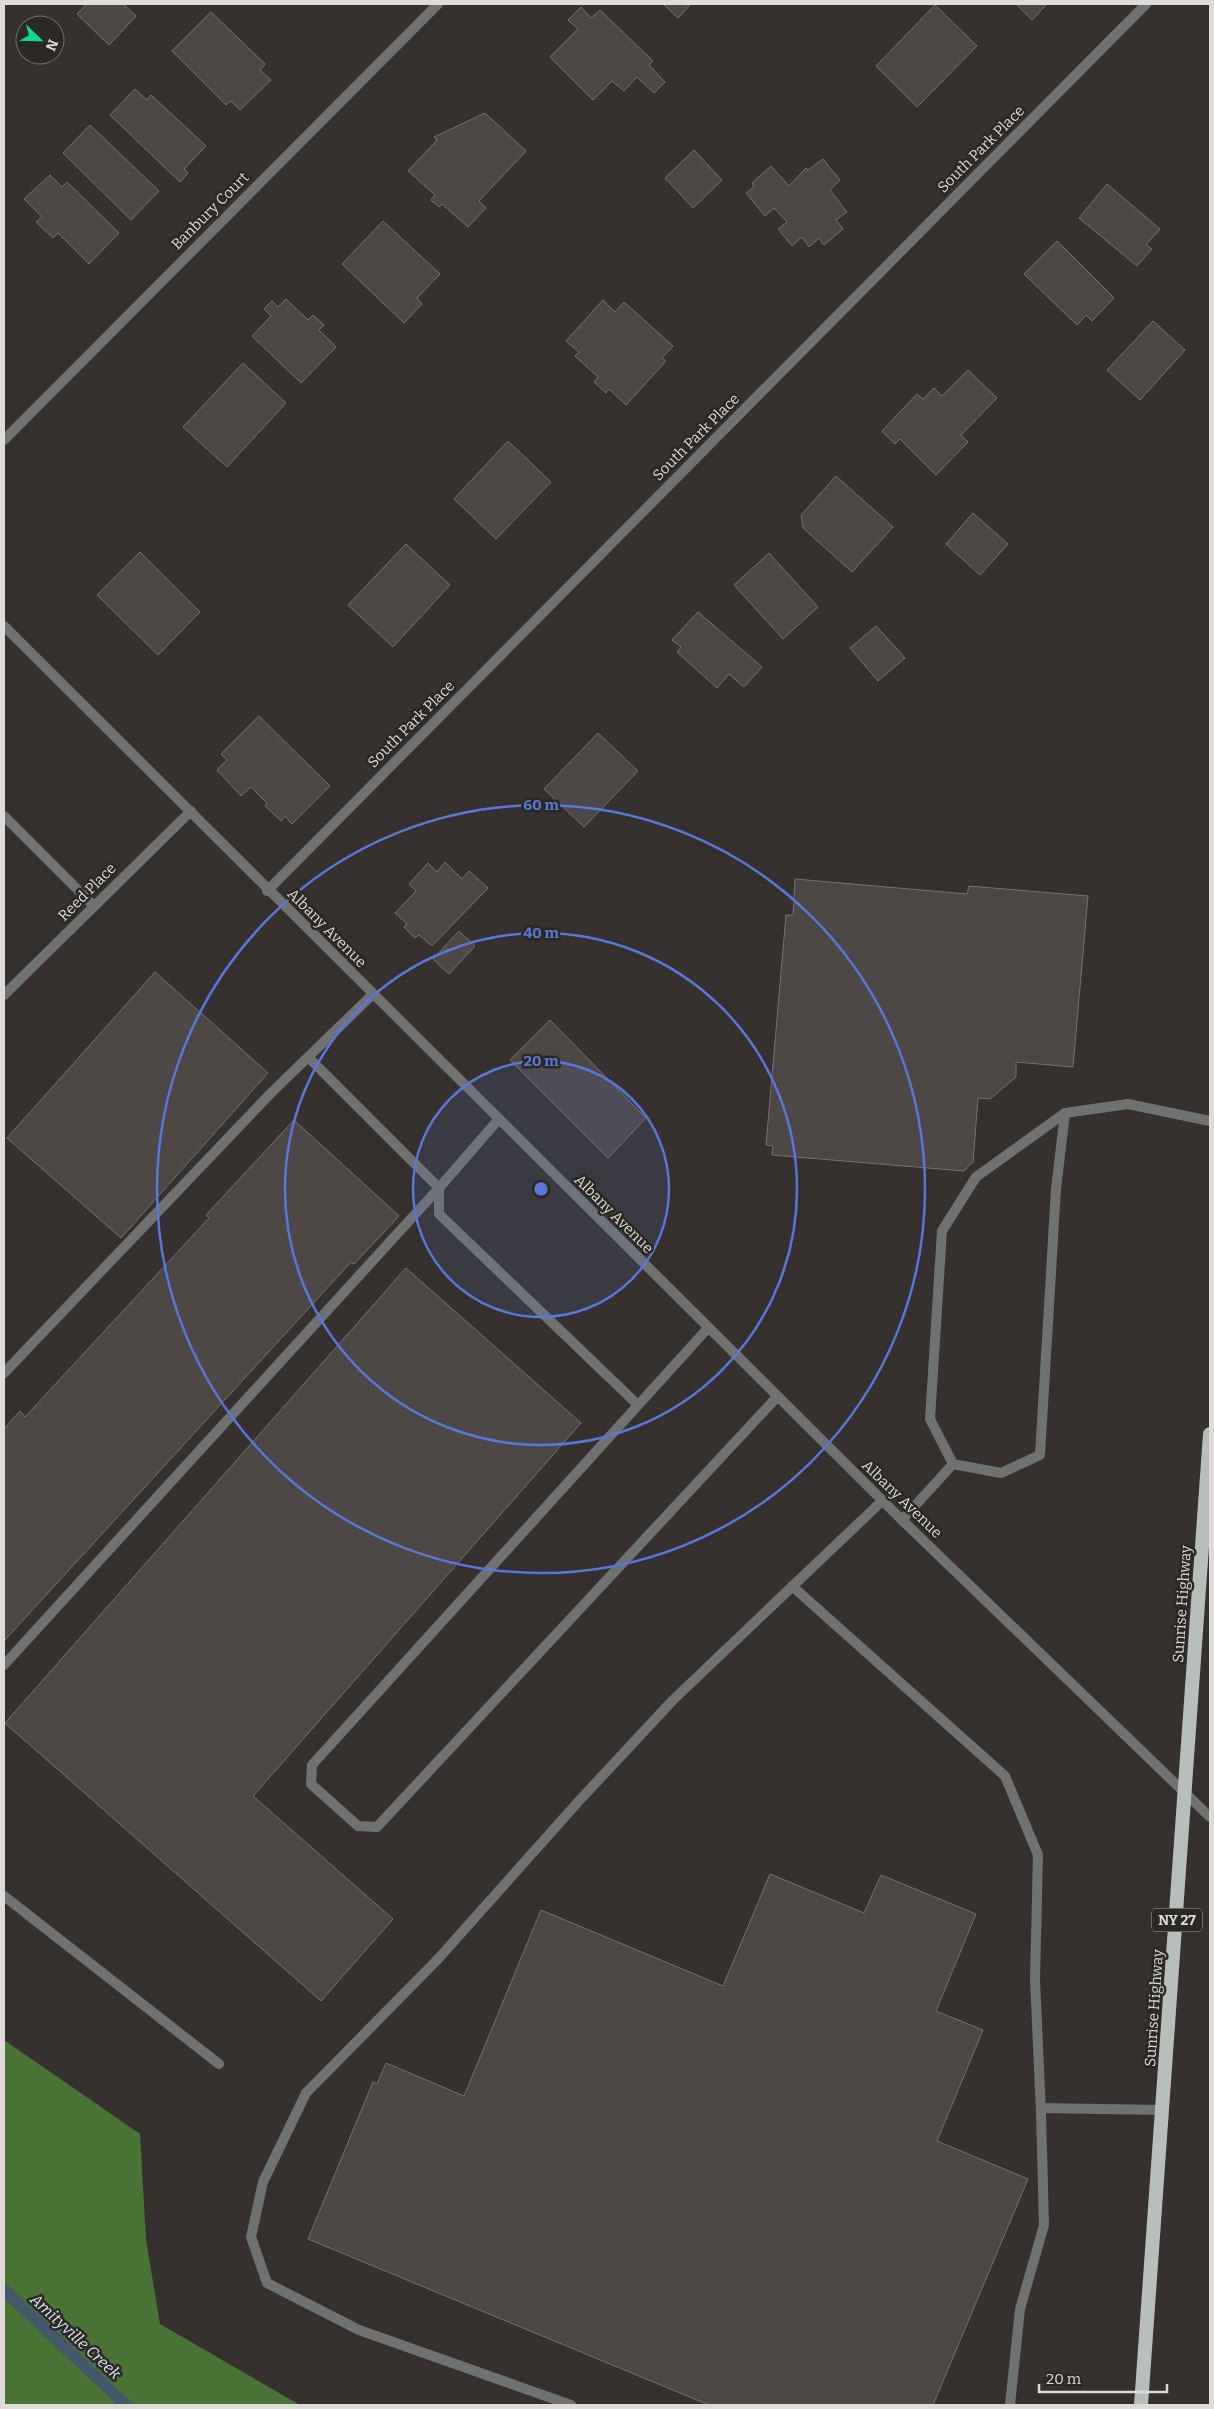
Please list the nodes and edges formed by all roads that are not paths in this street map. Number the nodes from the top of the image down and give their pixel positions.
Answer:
1 (438, 4) edge
2 (1146, 4) edge
3 (4, 440) edge
4 (4, 626) edge
5 (191, 811) junction
6 (4, 816) edge
7 (267, 891) junction
8 (94, 906) junction
9 (372, 994) junction
10 (4, 995) edge
11 (309, 1058) junction
12 (1065, 1113) junction
13 (498, 1120) junction
14 (1210, 1122) edge
15 (439, 1188) junction
16 (708, 1328) junction
17 (4, 1373) edge
18 (777, 1397) junction
19 (638, 1405) junction
20 (1210, 1434) edge
21 (953, 1464) junction
22 (882, 1500) junction
23 (902, 1520) junction
24 (792, 1586) junction
25 (4, 1665) edge
26 (1186, 1795) junction
27 (1210, 1817) edge
28 (4, 1896) edge
29 (219, 2064) dead end
30 (1041, 2108) junction
31 (1163, 2110) junction
32 (570, 2405) edge
33 (1010, 2405) edge
34 (1141, 2405) edge

1 - 3 street, Banbury Court
2 - 7 street, South Park Place
4 - 5 street, Albany Avenue
5 - 7 street, Albany Avenue
5 - 8 street, Reed Place
6 - 8 street
7 - 9 street, Albany Avenue
8 - 10 street, Reed Place
9 - 11 street
9 - 13 street, Albany Avenue
11 - 15 street
11 - 17 street
12 - 14 street
12 - 21 street
12 - 21 street
13 - 15 street
13 - 16 street, Albany Avenue
15 - 19 street
15 - 25 street
16 - 18 street, Albany Avenue
16 - 19 street
18 - 19 street
18 - 22 street, Albany Avenue
20 - 26 highway, Sunrise Highway / NY 27
21 - 23 street
22 - 23 street, Albany Avenue
22 - 24 street
23 - 26 street, Albany Avenue
24 - 30 street
24 - 32 street
26 - 27 street, Albany Avenue
26 - 31 highway, Sunrise Highway / NY 27
28 - 29 street
30 - 31 street
30 - 33 street
31 - 34 highway, Sunrise Highway / NY 27

